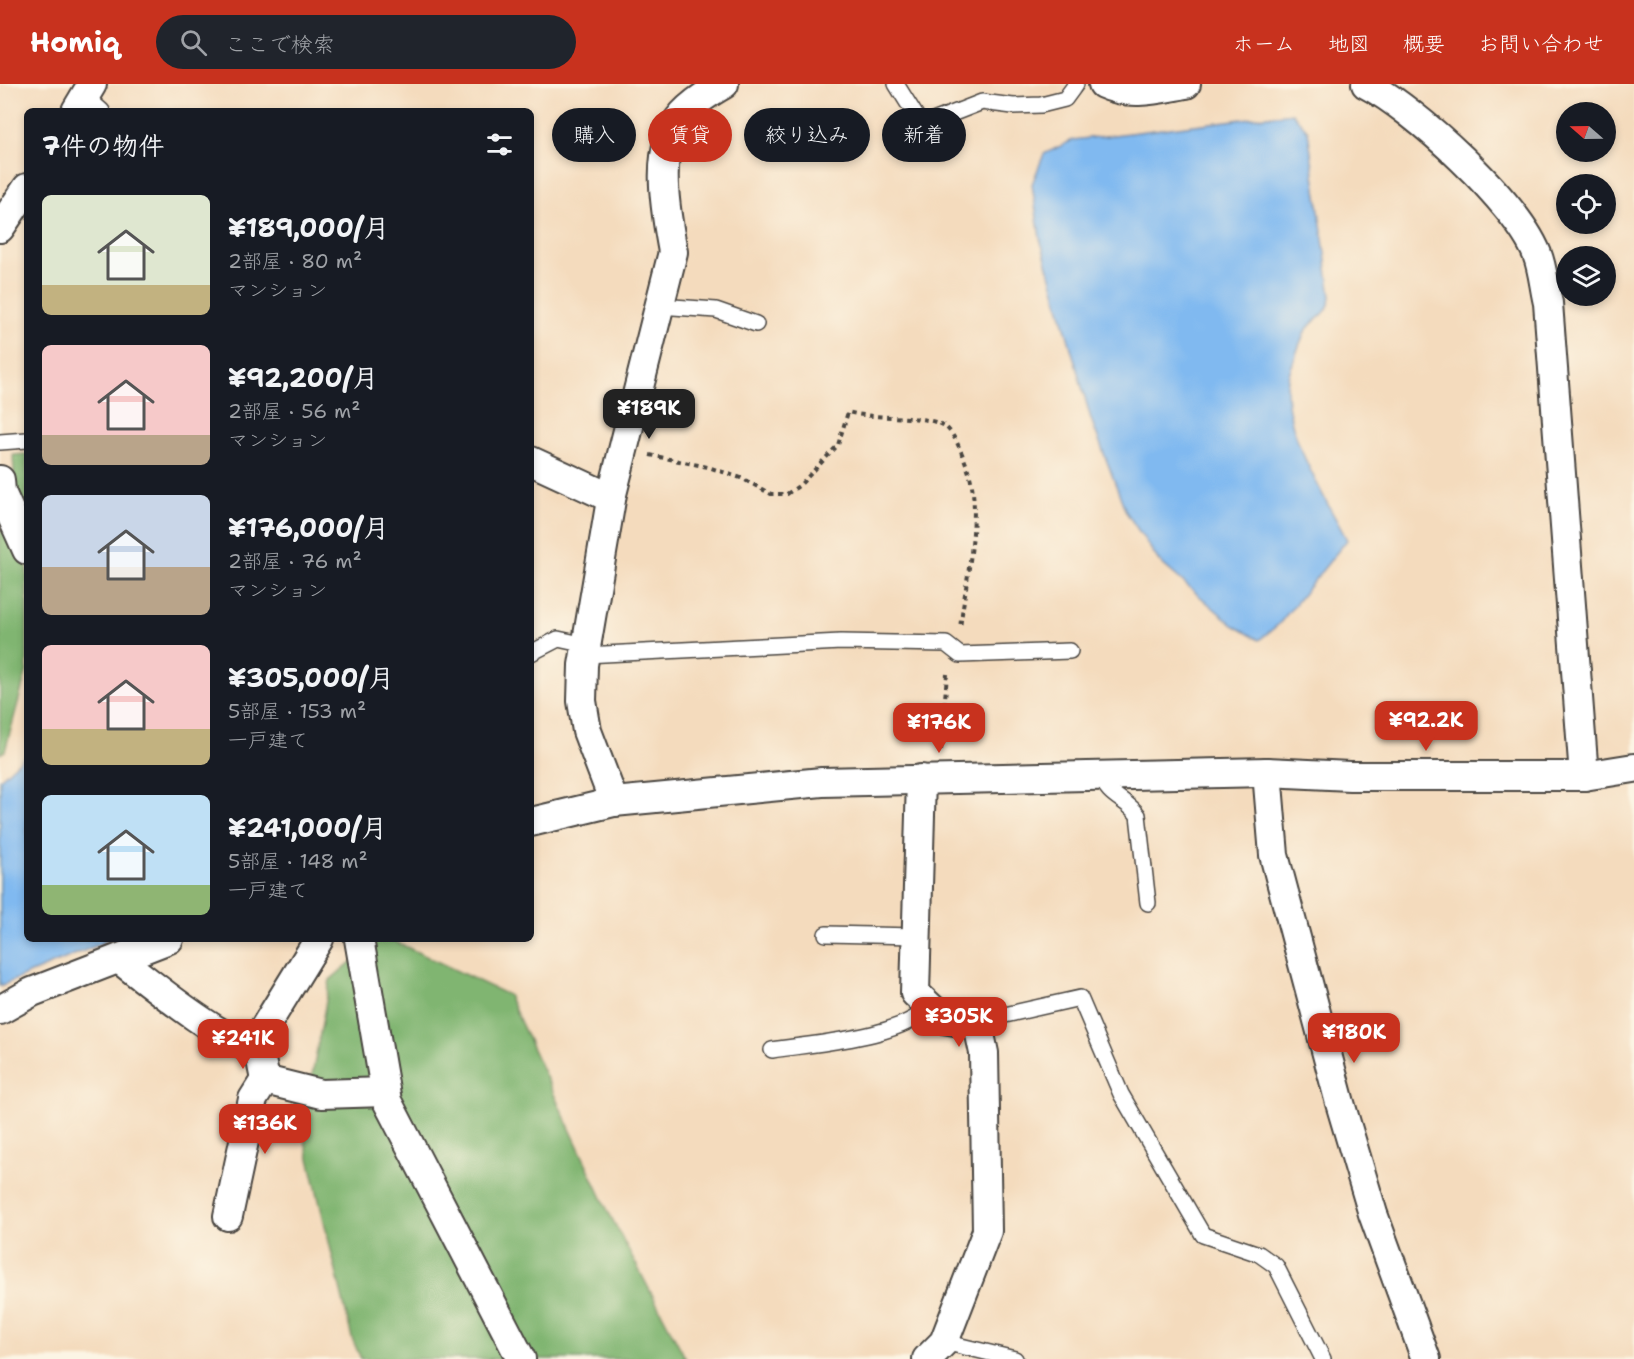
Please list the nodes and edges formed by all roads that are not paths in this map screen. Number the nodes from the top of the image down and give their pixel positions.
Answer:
1 (724, 84) edge
2 (896, 84) edge
3 (1076, 84) edge
4 (1103, 84) edge
5 (1186, 84) edge
6 (1366, 84) edge
7 (911, 108) edge
8 (965, 108) edge
9 (24, 192) edge
10 (0, 228) edge
11 (659, 306) junction
12 (756, 324) dead end
13 (24, 440) edge
14 (0, 442) edge
15 (534, 462) edge
16 (0, 480) edge
17 (611, 498) junction
18 (24, 542) edge
19 (586, 650) junction
20 (534, 651) edge
21 (1070, 651) dead end
22 (1634, 768) edge
23 (1267, 772) junction
24 (1101, 775) junction
25 (1584, 776) junction
26 (930, 778) junction
27 (614, 802) junction
28 (534, 821) edge
29 (1148, 903) dead end
30 (826, 934) dead end
31 (916, 936) junction
32 (162, 942) edge
33 (317, 942) edge
34 (360, 942) edge
35 (119, 959) junction
36 (930, 1006) junction
37 (0, 1010) edge
38 (978, 1025) junction
39 (259, 1050) junction
40 (772, 1050) dead end
41 (265, 1080) junction
42 (385, 1092) junction
43 (228, 1216) dead end
44 (936, 1350) edge
45 (521, 1359) edge
46 (1015, 1359) edge
47 (1323, 1359) edge
48 (1426, 1359) edge

1 - 11 street
2 - 7 lane
3 - 8 lane
4 - 5 street
6 - 25 street
9 - 10 street
11 - 12 lane
11 - 17 street
13 - 14 lane
15 - 17 street
16 - 18 street
17 - 19 street
19 - 20 lane
19 - 21 lane
19 - 27 street
22 - 25 street
23 - 24 street
23 - 25 street
23 - 48 street
24 - 26 street
24 - 29 lane
26 - 27 street
26 - 31 street
27 - 28 street
30 - 31 lane
31 - 36 street
32 - 35 street
33 - 39 street
34 - 42 street
35 - 37 street
35 - 39 street
36 - 38 street
36 - 40 lane
38 - 44 street
38 - 47 lane
39 - 41 street
41 - 42 street
41 - 43 street
42 - 45 street
44 - 46 lane

